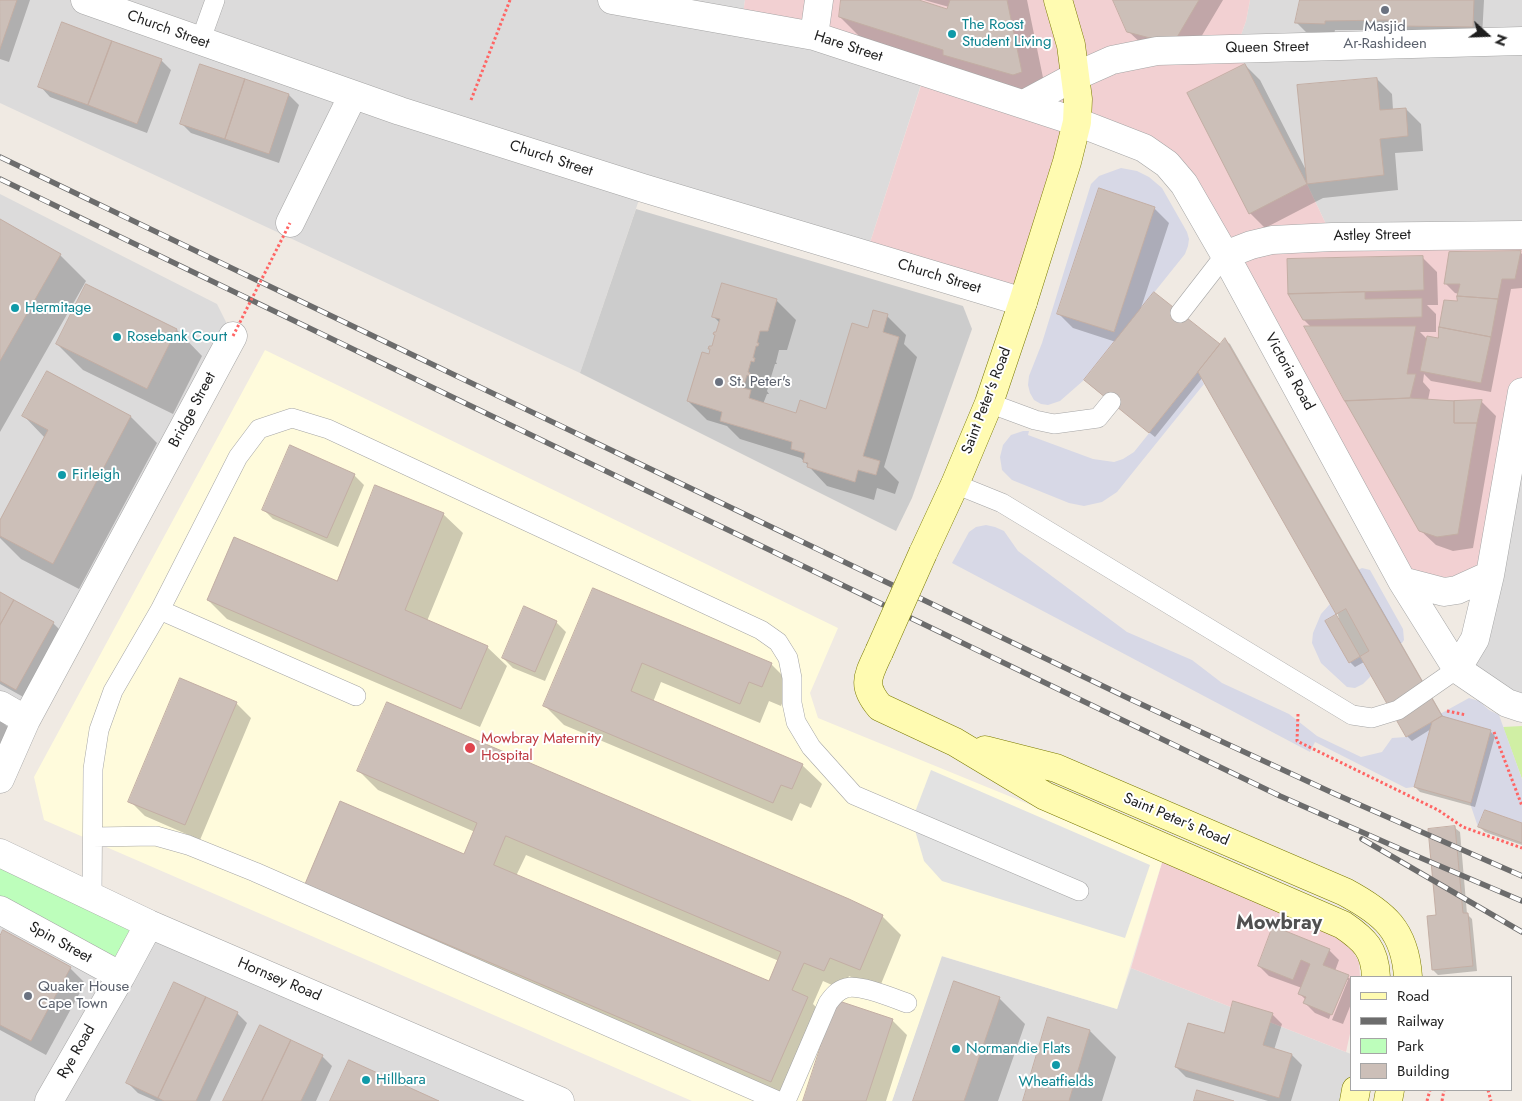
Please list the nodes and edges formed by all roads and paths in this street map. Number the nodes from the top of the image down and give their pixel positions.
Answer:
1 (85, 0) edge
2 (215, 0) edge
3 (510, 0) edge
4 (612, 0) edge
5 (820, 0) edge
6 (1058, 0) edge
7 (814, 36) junction
8 (1522, 41) edge
9 (200, 42) junction
10 (1076, 76) junction
11 (353, 95) junction
12 (1024, 104) junction
13 (1077, 122) junction
14 (460, 130) junction
15 (290, 223) joint
16 (1522, 235) edge
17 (1225, 255) junction
18 (1023, 302) junction
19 (1180, 313) dead end
20 (233, 336) joint
21 (1522, 392) edge
22 (1111, 402) dead end
23 (988, 403) junction
24 (955, 484) junction
25 (1512, 499) edge
26 (1490, 574) junction
27 (1402, 581) junction
28 (160, 610) junction
29 (1456, 669) junction
30 (1299, 683) junction
31 (1432, 686) junction
32 (356, 696) dead end
33 (0, 705) edge
34 (1522, 708) edge
35 (1472, 717) dead end
36 (26, 720) junction
37 (1490, 723) dead end
38 (955, 742) junction
39 (0, 779) edge
40 (1522, 806) edge
41 (93, 837) junction
42 (1522, 848) edge
43 (0, 853) edge
44 (1080, 891) dead end
45 (92, 897) junction
46 (0, 910) edge
47 (149, 924) junction
48 (121, 976) junction
49 (1376, 976) edge
50 (1408, 976) edge
51 (907, 1002) dead end
52 (529, 1095) edge
53 (48, 1101) edge
54 (560, 1101) edge
55 (778, 1101) edge
56 (786, 1101) edge

1 - 9 street, Church Street
2 - 9 lane
3 - 14 path
4 - 7 street, Hare Street
5 - 7 street
6 - 10 main road, Saint Peter's Road
7 - 12 street, Hare Street
8 - 10 street, Queen Street
9 - 11 street, Church Street
10 - 12 street, Queen Street
10 - 13 main road, Saint Peter's Road
11 - 14 street, Church Street
11 - 15 street
12 - 13 street, Hare Street
13 - 17 street, Victoria Road
13 - 18 main road, Saint Peter's Road
14 - 18 street, Church Street
15 - 20 path, bridge
16 - 17 street, Astley Street
17 - 19 lane
17 - 27 street, Victoria Road
18 - 23 main road, Saint Peter's Road
20 - 36 street, Bridge Street
21 - 25 street
22 - 23 lane
23 - 24 main road, Saint Peter's Road
24 - 30 lane
24 - 38 main road, Saint Peter's Road, bridge
25 - 26 street
26 - 27 street
26 - 29 street
27 - 29 street, Victoria Road
28 - 32 lane
28 - 41 lane
28 - 44 lane
29 - 31 lane
29 - 34 street
30 - 31 lane
30 - 42 path
31 - 35 path
33 - 36 street
36 - 39 street, Bridge Street
37 - 40 path
38 - 49 main road, Saint Peter's Road
38 - 50 main road, Saint Peter's Road
41 - 45 lane
41 - 55 lane
43 - 45 street, Hornsey Road
45 - 47 street, Hornsey Road
46 - 48 street, Spin Street
47 - 48 street, Rye Road
47 - 52 street, Hornsey Road
48 - 53 street, Rye Road
51 - 56 lane
52 - 54 street, Hornsey Road

